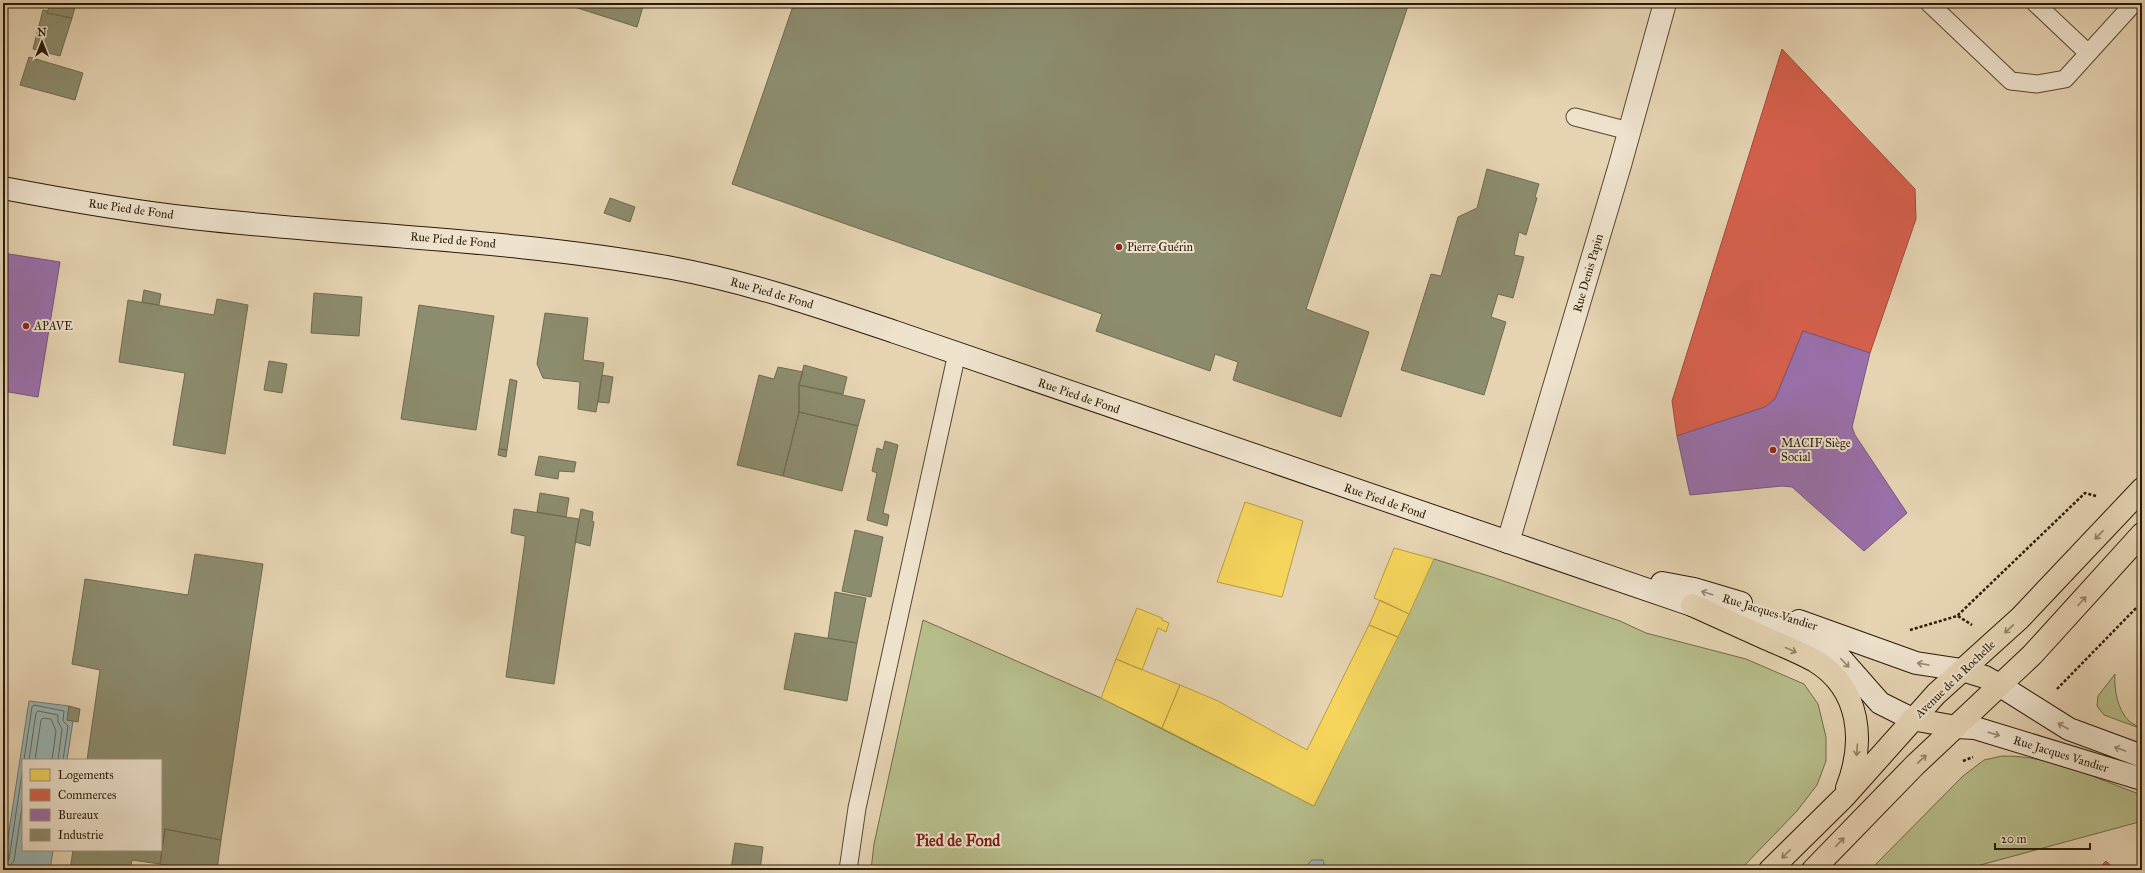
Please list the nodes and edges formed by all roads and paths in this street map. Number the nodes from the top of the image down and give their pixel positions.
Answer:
1 (1665, 3) edge
2 (1929, 3) edge
3 (2035, 3) edge
4 (2134, 3) edge
5 (2088, 53) junction
6 (1575, 117) dead end
7 (1629, 131) junction
8 (3, 188) edge
9 (957, 353) junction
10 (2142, 489) edge
11 (2125, 506) junction
12 (2142, 534) edge
13 (1508, 542) junction
14 (1575, 564) junction
15 (2142, 602) edge
16 (1692, 605) junction
17 (1977, 628) dead end
18 (1962, 670) junction
19 (1999, 685) junction
20 (2055, 692) dead end
21 (1912, 719) junction
22 (1956, 726) junction
23 (1980, 755) dead end
24 (2142, 756) edge
25 (1959, 764) dead end
26 (2142, 779) edge
27 (1844, 797) junction
28 (848, 870) edge
29 (1770, 870) edge
30 (1813, 870) edge

1 - 7 main road, Rue Denis Papin
2 - 5 lane
3 - 5 lane
4 - 5 lane
6 - 7 lane
7 - 13 main road, Rue Denis Papin
8 - 9 main road, Rue Pied de Fond
9 - 13 main road, Rue Pied de Fond
9 - 28 lane
10 - 11 main road, Avenue de la Rochelle
11 - 17 path
11 -> 18 main road, Avenue de la Rochelle
19 -> 12 main road
13 - 14 main road, Rue Jacques Vandier
14 - 16 main road, Rue Jacques Vandier
18 -> 14 main road, Rue Jacques Vandier
15 - 20 path
16 -> 21 main road, Rue Jacques Vandier
16 -> 27 main road
18 - 19 main road
18 - 21 main road, Avenue de la Rochelle
19 - 22 main road
24 -> 19 main road, Rue Jacques Vandier
21 - 22 main road
21 - 27 main road, Avenue de la Rochelle
22 -> 26 main road, Rue Jacques Vandier
30 -> 22 main road
23 - 25 path
27 -> 29 main road, Avenue de la Rochelle

